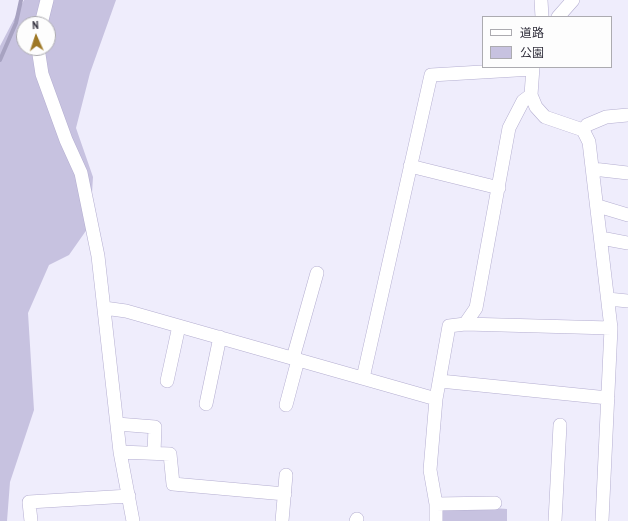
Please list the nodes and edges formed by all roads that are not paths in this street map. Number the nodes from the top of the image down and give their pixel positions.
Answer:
1 (47, 0) edge
2 (541, 0) edge
3 (574, 0) edge
4 (43, 16) edge
5 (542, 16) edge
6 (559, 16) edge
7 (40, 56) edge
8 (533, 68) edge
9 (531, 95) junction
10 (628, 115) edge
11 (583, 130) junction
12 (410, 166) junction
13 (593, 169) junction
14 (628, 173) edge
15 (499, 188) junction
16 (598, 206) junction
17 (628, 215) edge
18 (602, 238) junction
19 (628, 243) edge
20 (316, 273) dead end
21 (608, 299) junction
22 (628, 301) edge
23 (104, 308) junction
24 (465, 324) junction
25 (179, 326) junction
26 (611, 328) junction
27 (220, 337) junction
28 (296, 359) junction
29 (363, 378) junction
30 (440, 380) junction
31 (166, 381) dead end
32 (608, 398) junction
33 (436, 399) junction
34 (206, 404) dead end
35 (286, 406) dead end
36 (117, 424) junction
37 (560, 425) dead end
38 (120, 452) junction
39 (154, 453) junction
40 (286, 475) dead end
41 (285, 494) junction
42 (128, 496) junction
43 (495, 503) dead end
44 (436, 504) junction
45 (31, 521) edge
46 (133, 521) edge
47 (282, 521) edge
48 (436, 521) edge
49 (555, 521) edge
50 (602, 521) edge

1 - 4 street
2 - 5 street
3 - 6 street
7 - 23 street
8 - 9 street
8 - 12 street
9 - 11 street
9 - 15 street
10 - 11 street
11 - 13 street
12 - 15 street
12 - 29 street
13 - 14 street
13 - 16 street
15 - 24 street
16 - 17 street
16 - 18 street
18 - 19 street
18 - 21 street
20 - 28 street
21 - 22 street
21 - 26 street
23 - 25 street
23 - 36 street
24 - 26 street
24 - 30 street
25 - 27 street
25 - 31 street
26 - 32 street
27 - 28 street
27 - 34 street
28 - 29 street
28 - 35 street
29 - 33 street
30 - 32 street
30 - 33 street
32 - 50 street
33 - 44 street
36 - 38 street
36 - 39 street
37 - 49 street
38 - 39 street
38 - 42 street
39 - 41 street
40 - 41 street
41 - 47 street
42 - 45 street
42 - 46 street
43 - 44 street
44 - 48 street

